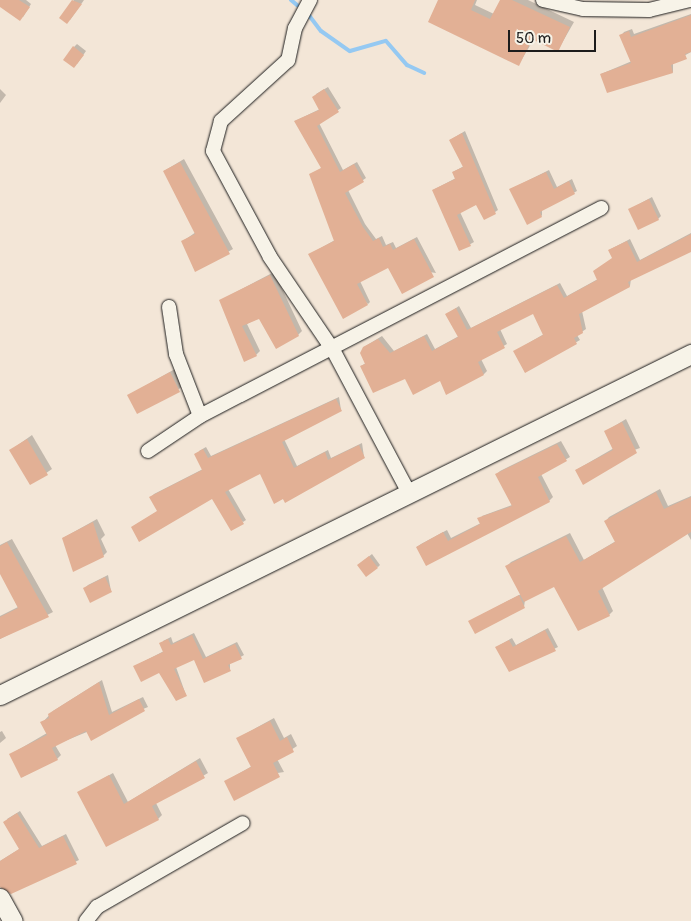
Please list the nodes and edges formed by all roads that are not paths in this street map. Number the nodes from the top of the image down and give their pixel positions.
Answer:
1 (310, 0) edge
2 (543, 0) edge
3 (690, 0) edge
4 (601, 208) dead end
5 (169, 307) dead end
6 (334, 350) junction
7 (691, 354) edge
8 (200, 416) junction
9 (148, 451) dead end
10 (410, 495) junction
11 (0, 695) edge
12 (242, 822) dead end
13 (0, 898) edge
14 (13, 921) edge
15 (86, 921) edge

1 - 6 street
2 - 3 street
4 - 6 street
5 - 8 street
6 - 8 street
6 - 10 street
7 - 10 street
8 - 9 street
10 - 11 street
12 - 15 street
13 - 14 street

